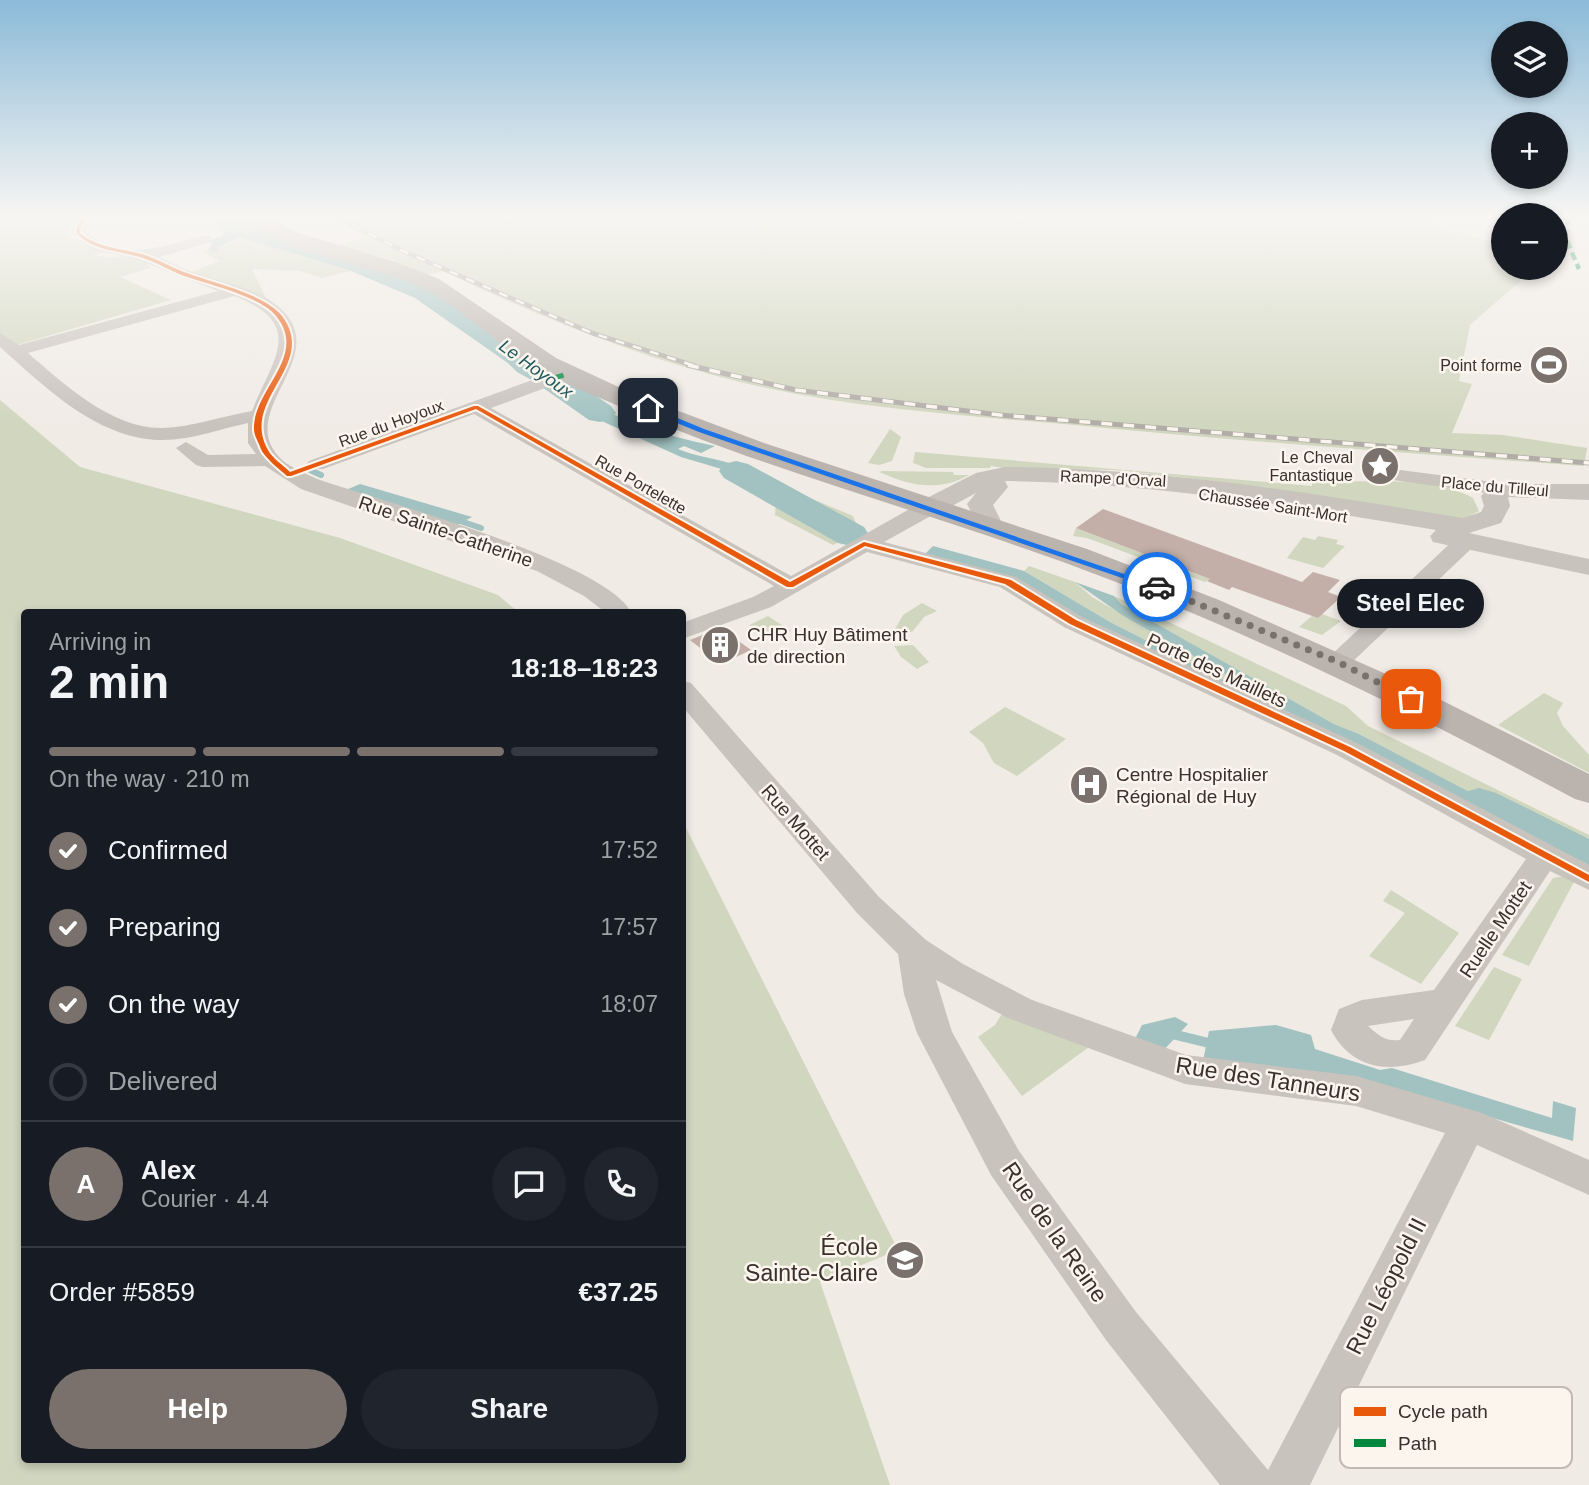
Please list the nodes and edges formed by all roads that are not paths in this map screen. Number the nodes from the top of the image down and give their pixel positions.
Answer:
1 (222, 286) edge
2 (435, 286) edge
3 (235, 291) junction
4 (0, 338) edge
5 (17, 351) junction
6 (538, 384) dead end
7 (476, 407) junction
8 (257, 416) junction
9 (186, 448) dead end
10 (268, 460) junction
11 (316, 466) dead end
12 (1400, 476) dead end
13 (995, 487) junction
14 (1501, 489) junction
15 (1589, 492) edge
16 (941, 501) junction
17 (991, 527) junction
18 (1466, 541) junction
19 (864, 544) junction
20 (1589, 567) edge
21 (790, 585) junction
22 (615, 609) edge
23 (686, 630) edge
24 (1338, 662) junction
25 (686, 694) edge
26 (1589, 790) edge
27 (1545, 855) junction
28 (1589, 879) edge
29 (914, 949) junction
30 (1444, 1002) dead end
31 (1469, 1124) junction
32 (1589, 1178) edge
33 (1250, 1485) edge
34 (1284, 1485) edge

1 - 3 street
2 - 16 main road
3 - 5 street
3 - 8 street
4 - 5 street
5 - 8 street
6 - 7 street, Rue du Hoyoux
7 - 11 street, Rue du Hoyoux
7 - 21 street, Rue Portelette
8 - 10 street
9 - 10 street
10 - 22 street, Rue Sainte-Catherine
12 - 14 street, Place du Tilleul
13 - 16 street, Chaussée Saint-Mort
13 - 17 street
13 - 18 street, Chaussée Saint-Mort
14 - 15 street, Place du Tilleul
14 - 16 street, Rampe d'Orval
16 - 17 main road
16 - 19 street
17 - 24 main road
18 - 20 street, Chaussée Saint-Mort
18 - 24 street
19 - 21 street
19 - 27 street, Porte des Maillets
21 - 23 street
24 - 26 main road
25 - 29 street, Rue Mottet
27 - 28 street, Porte des Maillets
27 - 30 street, Ruelle Mottet
29 - 31 street, Rue des Tanneurs
29 - 33 street, Rue de la Reine
31 - 32 street, Rue des Tanneurs
31 - 34 street, Rue Léopold II

